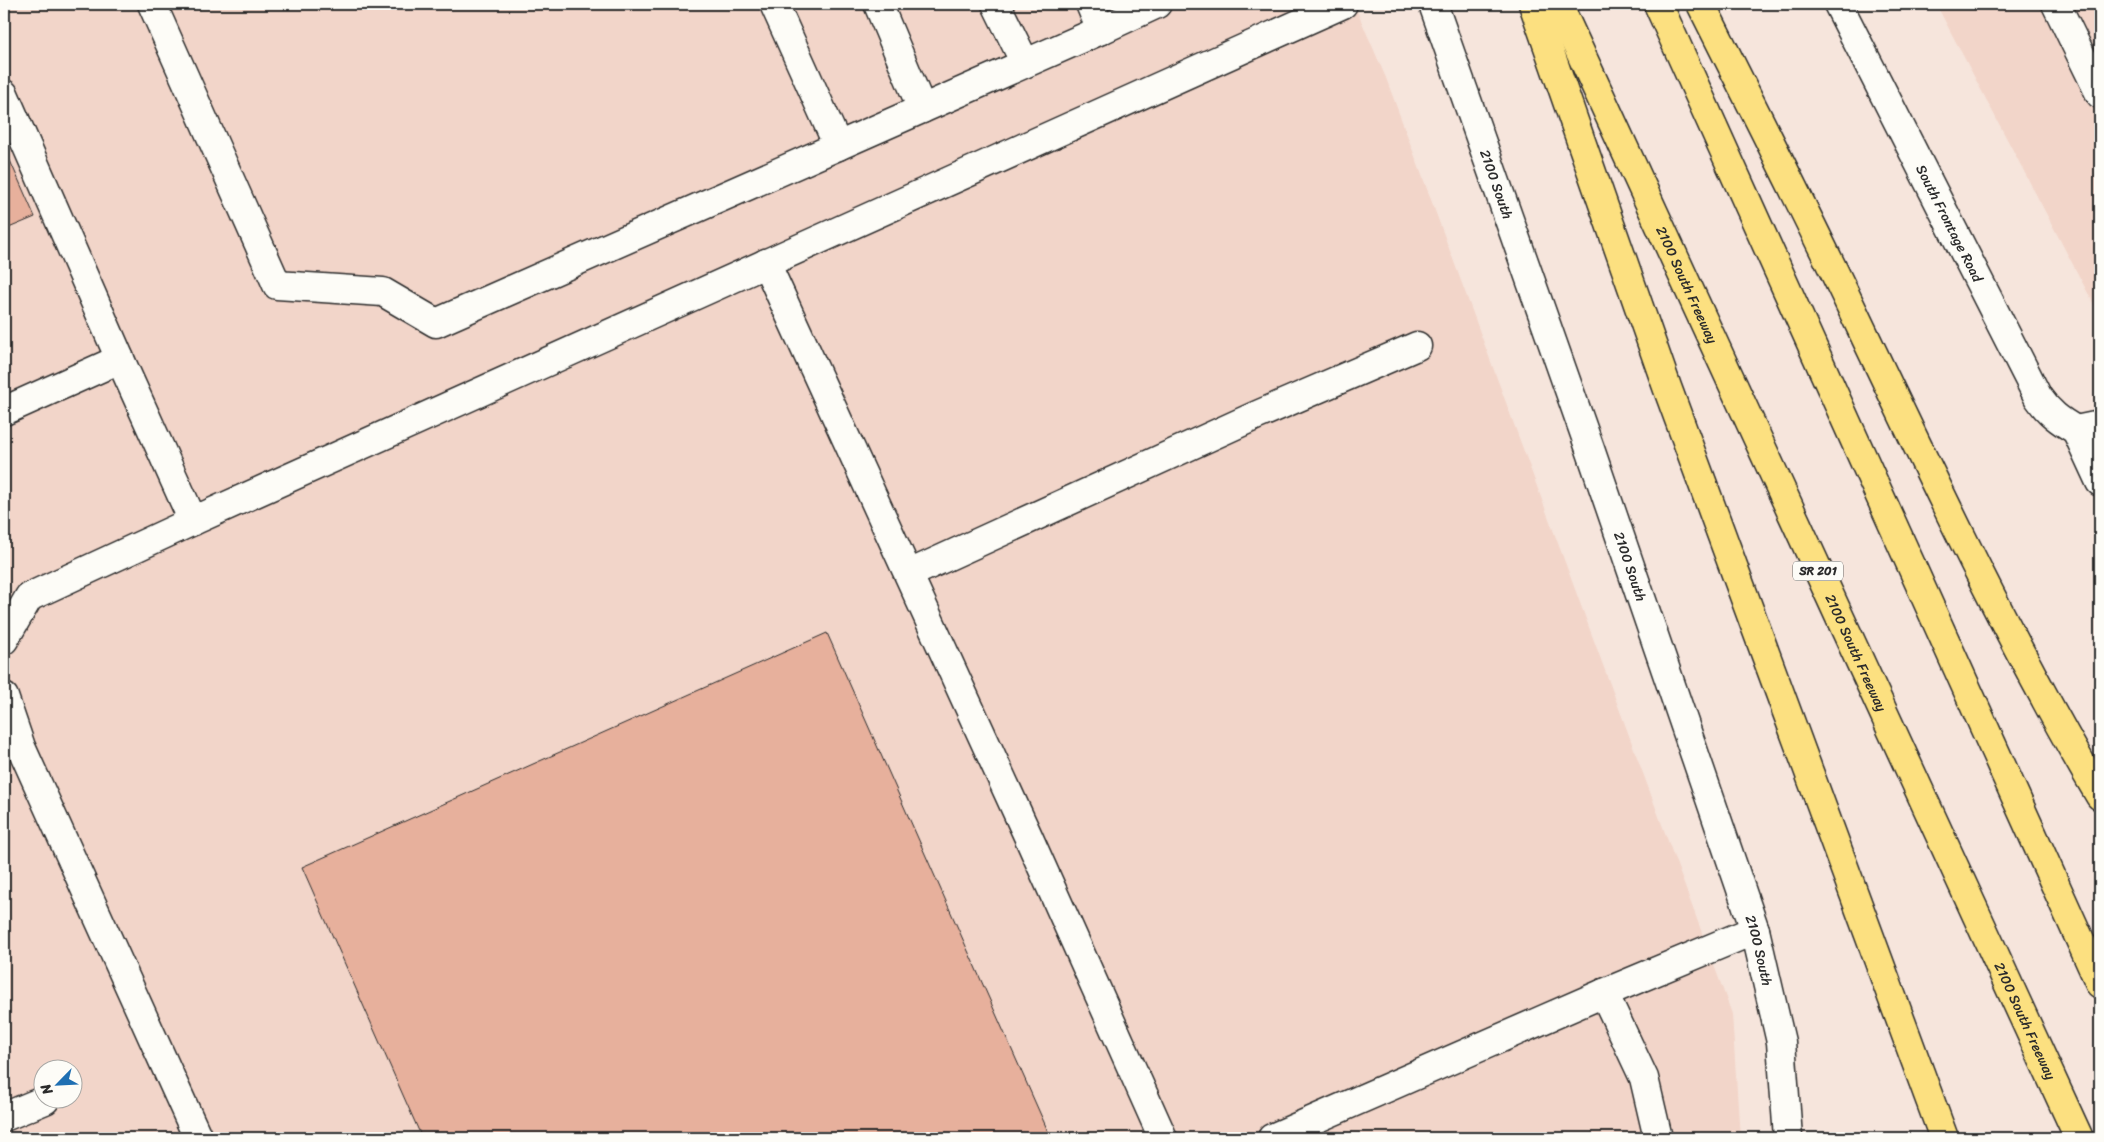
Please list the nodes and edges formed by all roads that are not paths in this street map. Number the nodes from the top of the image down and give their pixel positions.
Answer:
1 (152, 4) edge
2 (774, 4) edge
3 (878, 4) edge
4 (996, 4) edge
5 (1090, 4) edge
6 (1157, 4) edge
7 (1343, 4) edge
8 (1433, 4) edge
9 (1533, 4) edge
10 (1558, 4) edge
11 (1658, 4) edge
12 (1701, 4) edge
13 (1838, 4) edge
14 (2056, 4) edge
15 (1101, 30) junction
16 (1025, 64) junction
17 (4, 94) edge
18 (2100, 94) edge
19 (922, 109) junction
20 (838, 146) junction
21 (766, 263) junction
22 (1417, 346) dead end
23 (120, 359) junction
24 (4, 411) edge
25 (2088, 427) edge
26 (2100, 482) edge
27 (193, 520) junction
28 (909, 574) junction
29 (4, 640) edge
30 (4, 696) edge
31 (2100, 796) edge
32 (1755, 930) junction
33 (2100, 984) edge
34 (1604, 993) junction
35 (32, 1105) edge
36 (4, 1117) edge
37 (198, 1138) edge
38 (1163, 1138) edge
39 (1272, 1138) edge
40 (1658, 1138) edge
41 (1788, 1138) edge
42 (1944, 1138) edge
43 (2079, 1138) edge

1 - 20 street
2 - 20 street
3 - 19 street
4 - 16 street
5 - 15 street
6 - 15 street
7 - 21 street
8 - 32 street, 2100 South
9 - 42 highway
10 - 43 highway, 2100 South Freeway / SR 201
11 - 33 highway
12 - 31 highway
13 - 25 street, South Frontage Road
14 - 18 street
15 - 16 street
16 - 19 street
17 - 23 street
19 - 20 street
21 - 27 street
21 - 28 street
22 - 28 street
23 - 24 street
23 - 27 street
25 - 26 street
27 - 29 street
28 - 38 street
30 - 37 street
32 - 34 street
32 - 41 street, 2100 South
34 - 39 street
34 - 40 street
35 - 36 street

